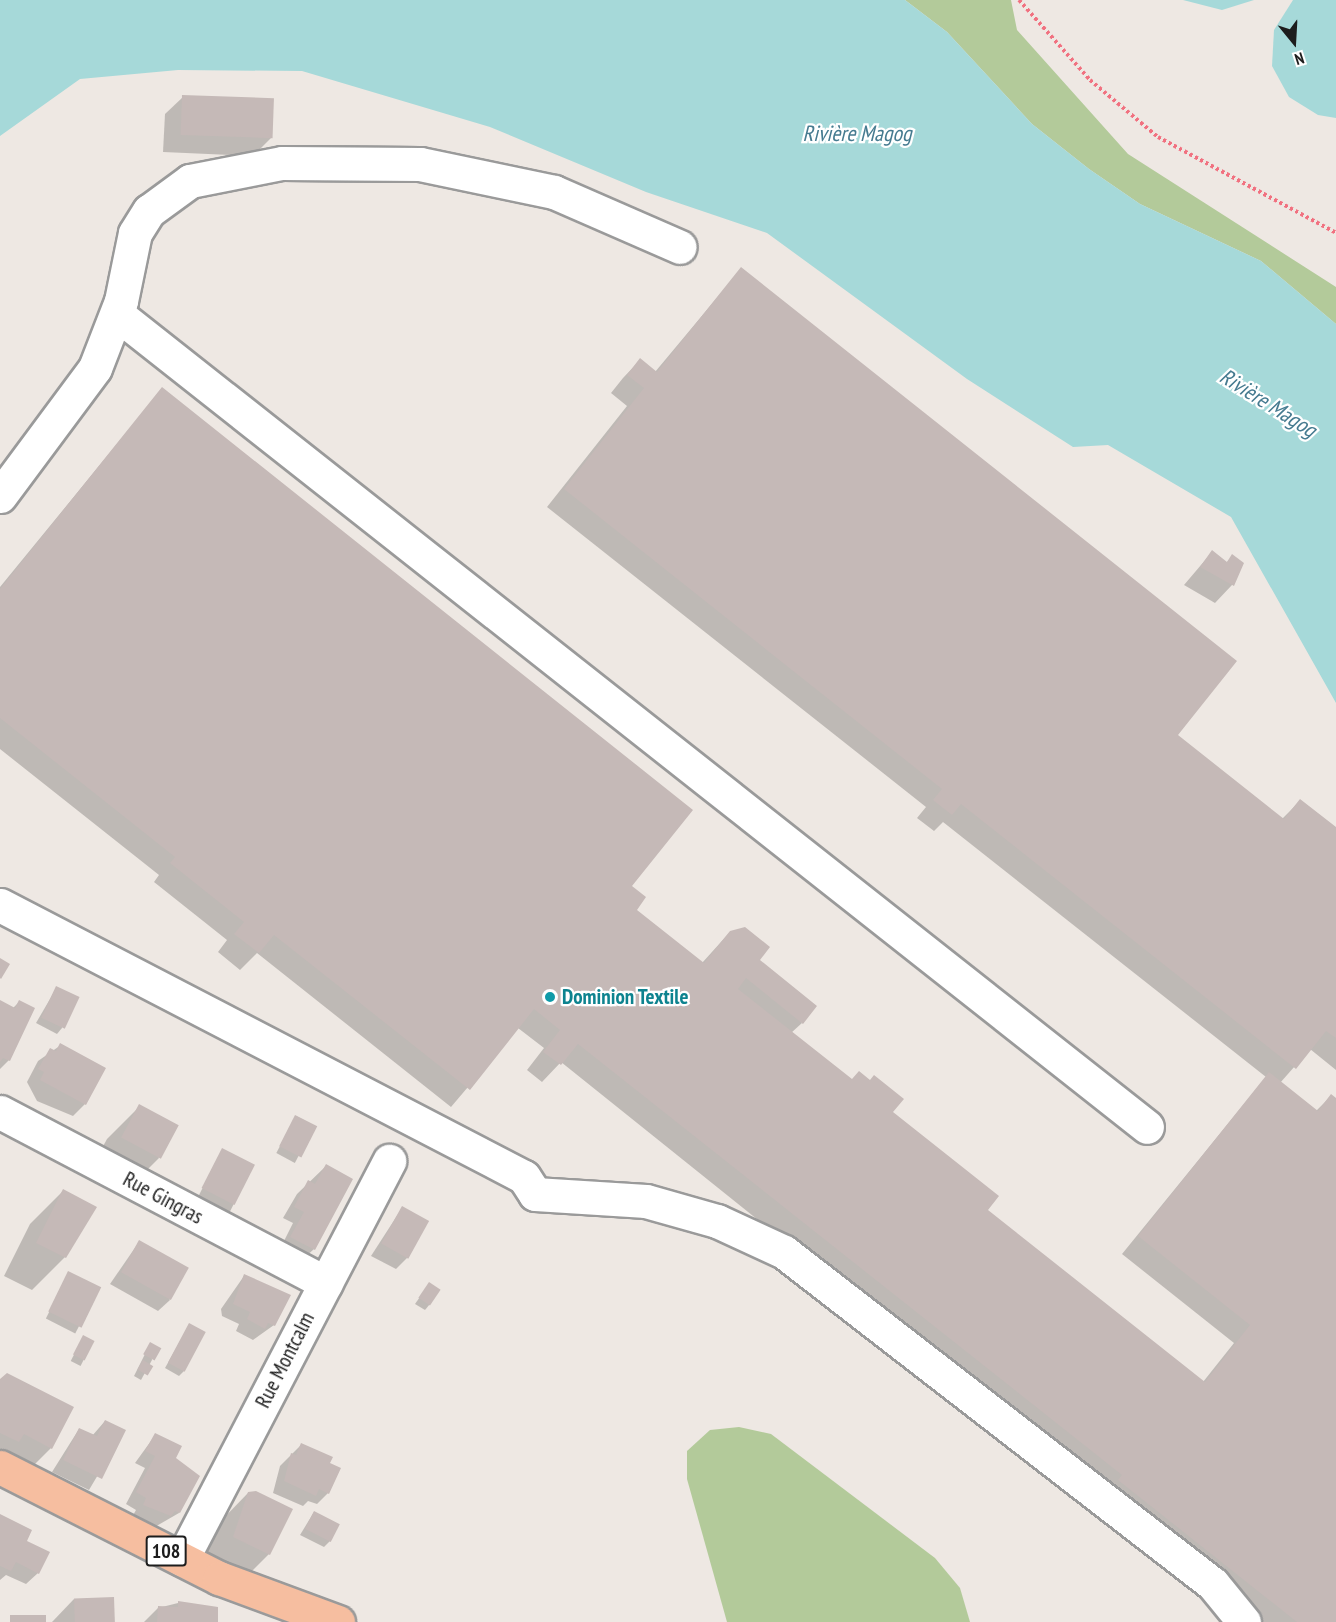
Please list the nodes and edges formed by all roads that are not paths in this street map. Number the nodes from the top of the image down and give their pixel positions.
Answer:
1 (680, 247) dead end
2 (117, 314) junction
3 (0, 496) edge
4 (0, 904) edge
5 (0, 1112) edge
6 (1147, 1127) dead end
7 (388, 1161) dead end
8 (326, 1283) junction
9 (0, 1467) edge
10 (182, 1559) junction
11 (338, 1622) edge
12 (1244, 1622) edge

1 - 2 street
2 - 3 street
2 - 6 street
4 - 12 street
5 - 8 street, Rue Gingras
7 - 8 street, Rue Montcalm
8 - 10 street, Rue Montcalm
9 - 10 main road, 108
10 - 11 main road, 108

